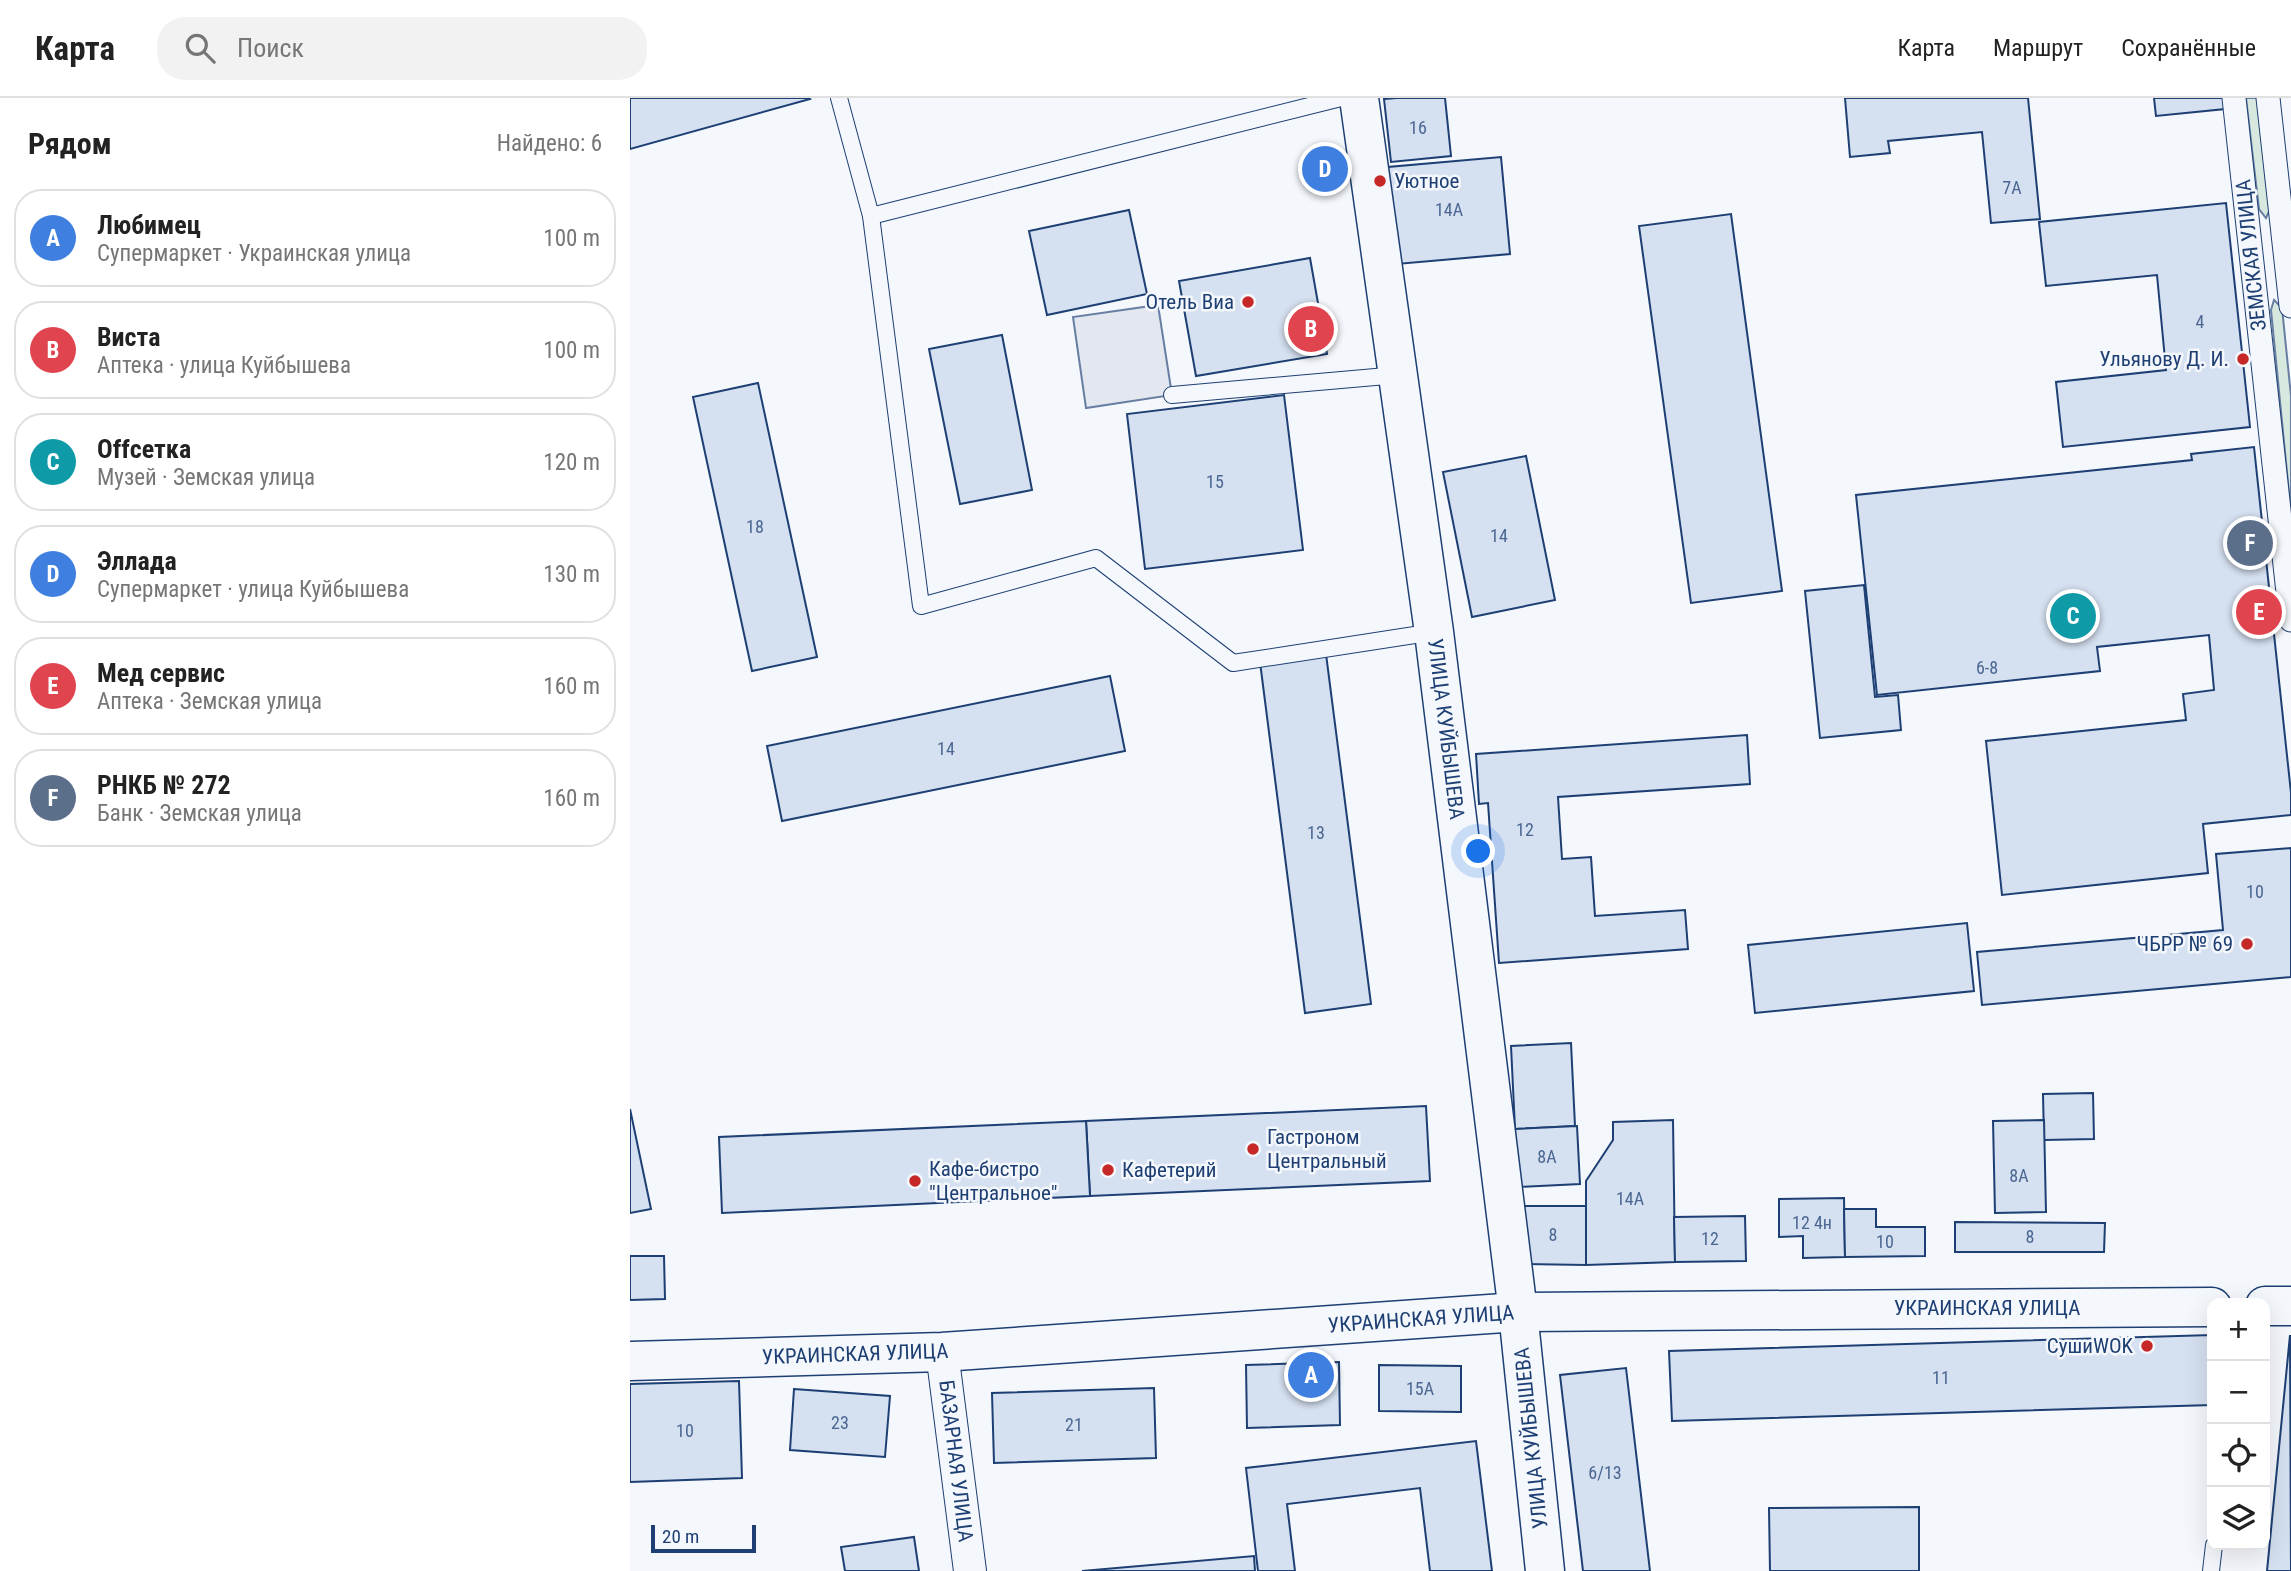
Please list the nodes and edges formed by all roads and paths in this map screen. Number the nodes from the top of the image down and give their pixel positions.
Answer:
1 (839, 98) edge
2 (1341, 98) edge
3 (1359, 98) edge
4 (2234, 98) edge
5 (2268, 98) edge
6 (871, 216) junction
7 (2285, 252) junction
8 (2251, 256) junction
9 (2291, 306) edge
10 (1398, 375) junction
11 (1172, 395) dead end
12 (2291, 620) edge
13 (1434, 632) junction
14 (2270, 1306) edge
15 (2291, 1306) edge
16 (2207, 1307) edge
17 (1518, 1312) junction
18 (942, 1352) junction
19 (630, 1361) edge
20 (2213, 1550) edge
21 (970, 1571) edge
22 (1545, 1571) edge
23 (2211, 1571) edge

1 - 6 lane
2 - 6 lane
3 - 10 main road, УЛИЦА КУЙБЫШЕВА
4 - 8 street, ЗЕМСКАЯ УЛИЦА
5 - 7 street, ЗЕМСКАЯ УЛИЦА
6 - 13 lane
7 - 8 street
7 - 9 street, ЗЕМСКАЯ УЛИЦА
8 - 12 street, ЗЕМСКАЯ УЛИЦА
10 - 11 lane
10 - 13 main road, УЛИЦА КУЙБЫШЕВА
13 - 17 main road, УЛИЦА КУЙБЫШЕВА
14 - 15 main road
16 - 17 main road, УКРАИНСКАЯ УЛИЦА
17 - 18 main road, УКРАИНСКАЯ УЛИЦА
17 - 22 main road, УЛИЦА КУЙБЫШЕВА
18 - 19 main road, УКРАИНСКАЯ УЛИЦА
18 - 21 street, БАЗАРНАЯ УЛИЦА
20 - 23 lane

